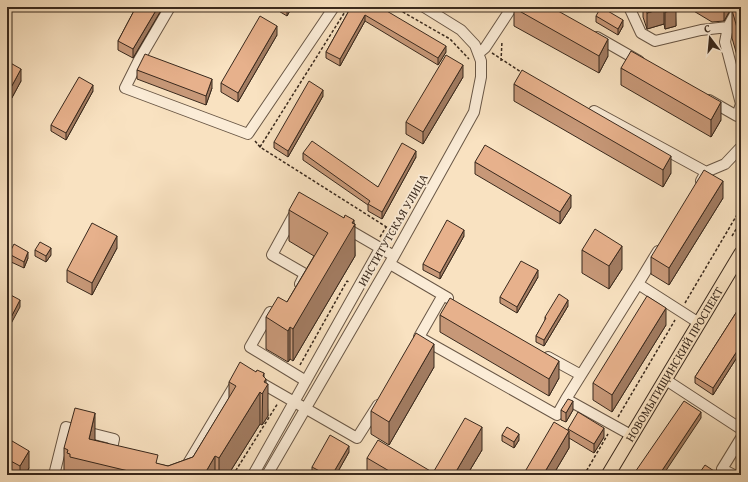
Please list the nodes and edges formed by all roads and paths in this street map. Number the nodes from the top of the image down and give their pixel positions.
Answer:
1 (170, 7) edge
2 (334, 7) edge
3 (348, 7) edge
4 (394, 7) edge
5 (424, 7) edge
6 (512, 7) edge
7 (629, 7) edge
8 (739, 7) edge
9 (728, 27) junction
10 (585, 30) edge
11 (482, 50) junction
12 (471, 61) dead end
13 (647, 65) edge
14 (527, 75) edge
15 (703, 96) edge
16 (582, 105) edge
17 (739, 116) edge
18 (248, 134) junction
19 (260, 147) junction
20 (741, 147) edge
21 (706, 172) junction
22 (694, 192) edge
23 (301, 202) edge
24 (741, 208) edge
25 (741, 221) edge
26 (335, 222) edge
27 (386, 227) junction
28 (730, 228) junction
29 (735, 231) junction
30 (732, 236) dead end
31 (404, 238) junction
32 (662, 245) edge
33 (378, 246) junction
34 (741, 253) edge
35 (392, 260) junction
36 (638, 284) junction
37 (354, 286) dead end
38 (294, 293) edge
39 (444, 295) junction
40 (457, 303) edge
41 (680, 311) junction
42 (284, 312) edge
43 (699, 323) junction
44 (537, 350) edge
45 (295, 374) junction
46 (581, 375) junction
47 (666, 380) junction
48 (306, 381) junction
49 (283, 396) junction
50 (382, 398) edge
51 (566, 399) junction
52 (294, 402) junction
53 (305, 408) junction
54 (613, 425) junction
55 (741, 429) edge
56 (631, 435) junction
57 (741, 438) edge
58 (118, 460) edge
59 (172, 471) edge
60 (54, 475) edge
61 (233, 475) edge
62 (253, 475) edge
63 (267, 475) edge
64 (584, 475) edge
65 (608, 475) edge
66 (734, 475) edge

1 - 18 street
2 - 18 street
3 - 19 path
4 - 12 path
5 - 11 street, ИНСТИТУТСКАЯ УЛИЦА
6 - 11 street
7 - 9 street
8 - 9 street
9 - 17 street
10 - 13 street
11 - 14 path
11 - 31 street, ИНСТИТУТСКАЯ УЛИЦА
15 - 17 street
16 - 21 street
18 - 19 path
19 - 27 path
20 - 21 street
21 - 22 street
23 - 38 street
24 - 28 path
25 - 29 path
26 - 33 street
27 - 31 path
27 - 33 path
28 - 29 path
28 - 41 path
29 - 30 path
31 - 35 street, ИНСТИТУТСКАЯ УЛИЦА
32 - 36 street
33 - 35 street
33 - 48 street
34 - 43 main road, НОВОМЫТИЩИНСКИЙ ПРОСПЕКТ
35 - 39 street
35 - 53 street, ИНСТИТУТСКАЯ УЛИЦА
36 - 41 street
36 - 46 street
37 - 45 path
39 - 40 street
39 - 51 street
41 - 43 street
41 - 54 path
42 - 45 street
43 - 47 main road, НОВОМЫТИЩИНСКИЙ ПРОСПЕКТ
44 - 46 street
45 - 48 street
46 - 51 street
47 - 55 street
47 - 56 main road, НОВОМЫТИЩИНСКИЙ ПРОСПЕКТ
48 - 52 street
49 - 52 street
49 - 59 street
49 - 61 path
50 - 53 street
51 - 54 street
52 - 53 street
52 - 62 street
53 - 63 street, ИНСТИТУТСКАЯ УЛИЦА
54 - 56 street
54 - 64 path
56 - 65 main road, НОВОМЫТИЩИНСКИЙ ПРОСПЕКТ
57 - 66 street
58 - 60 street

